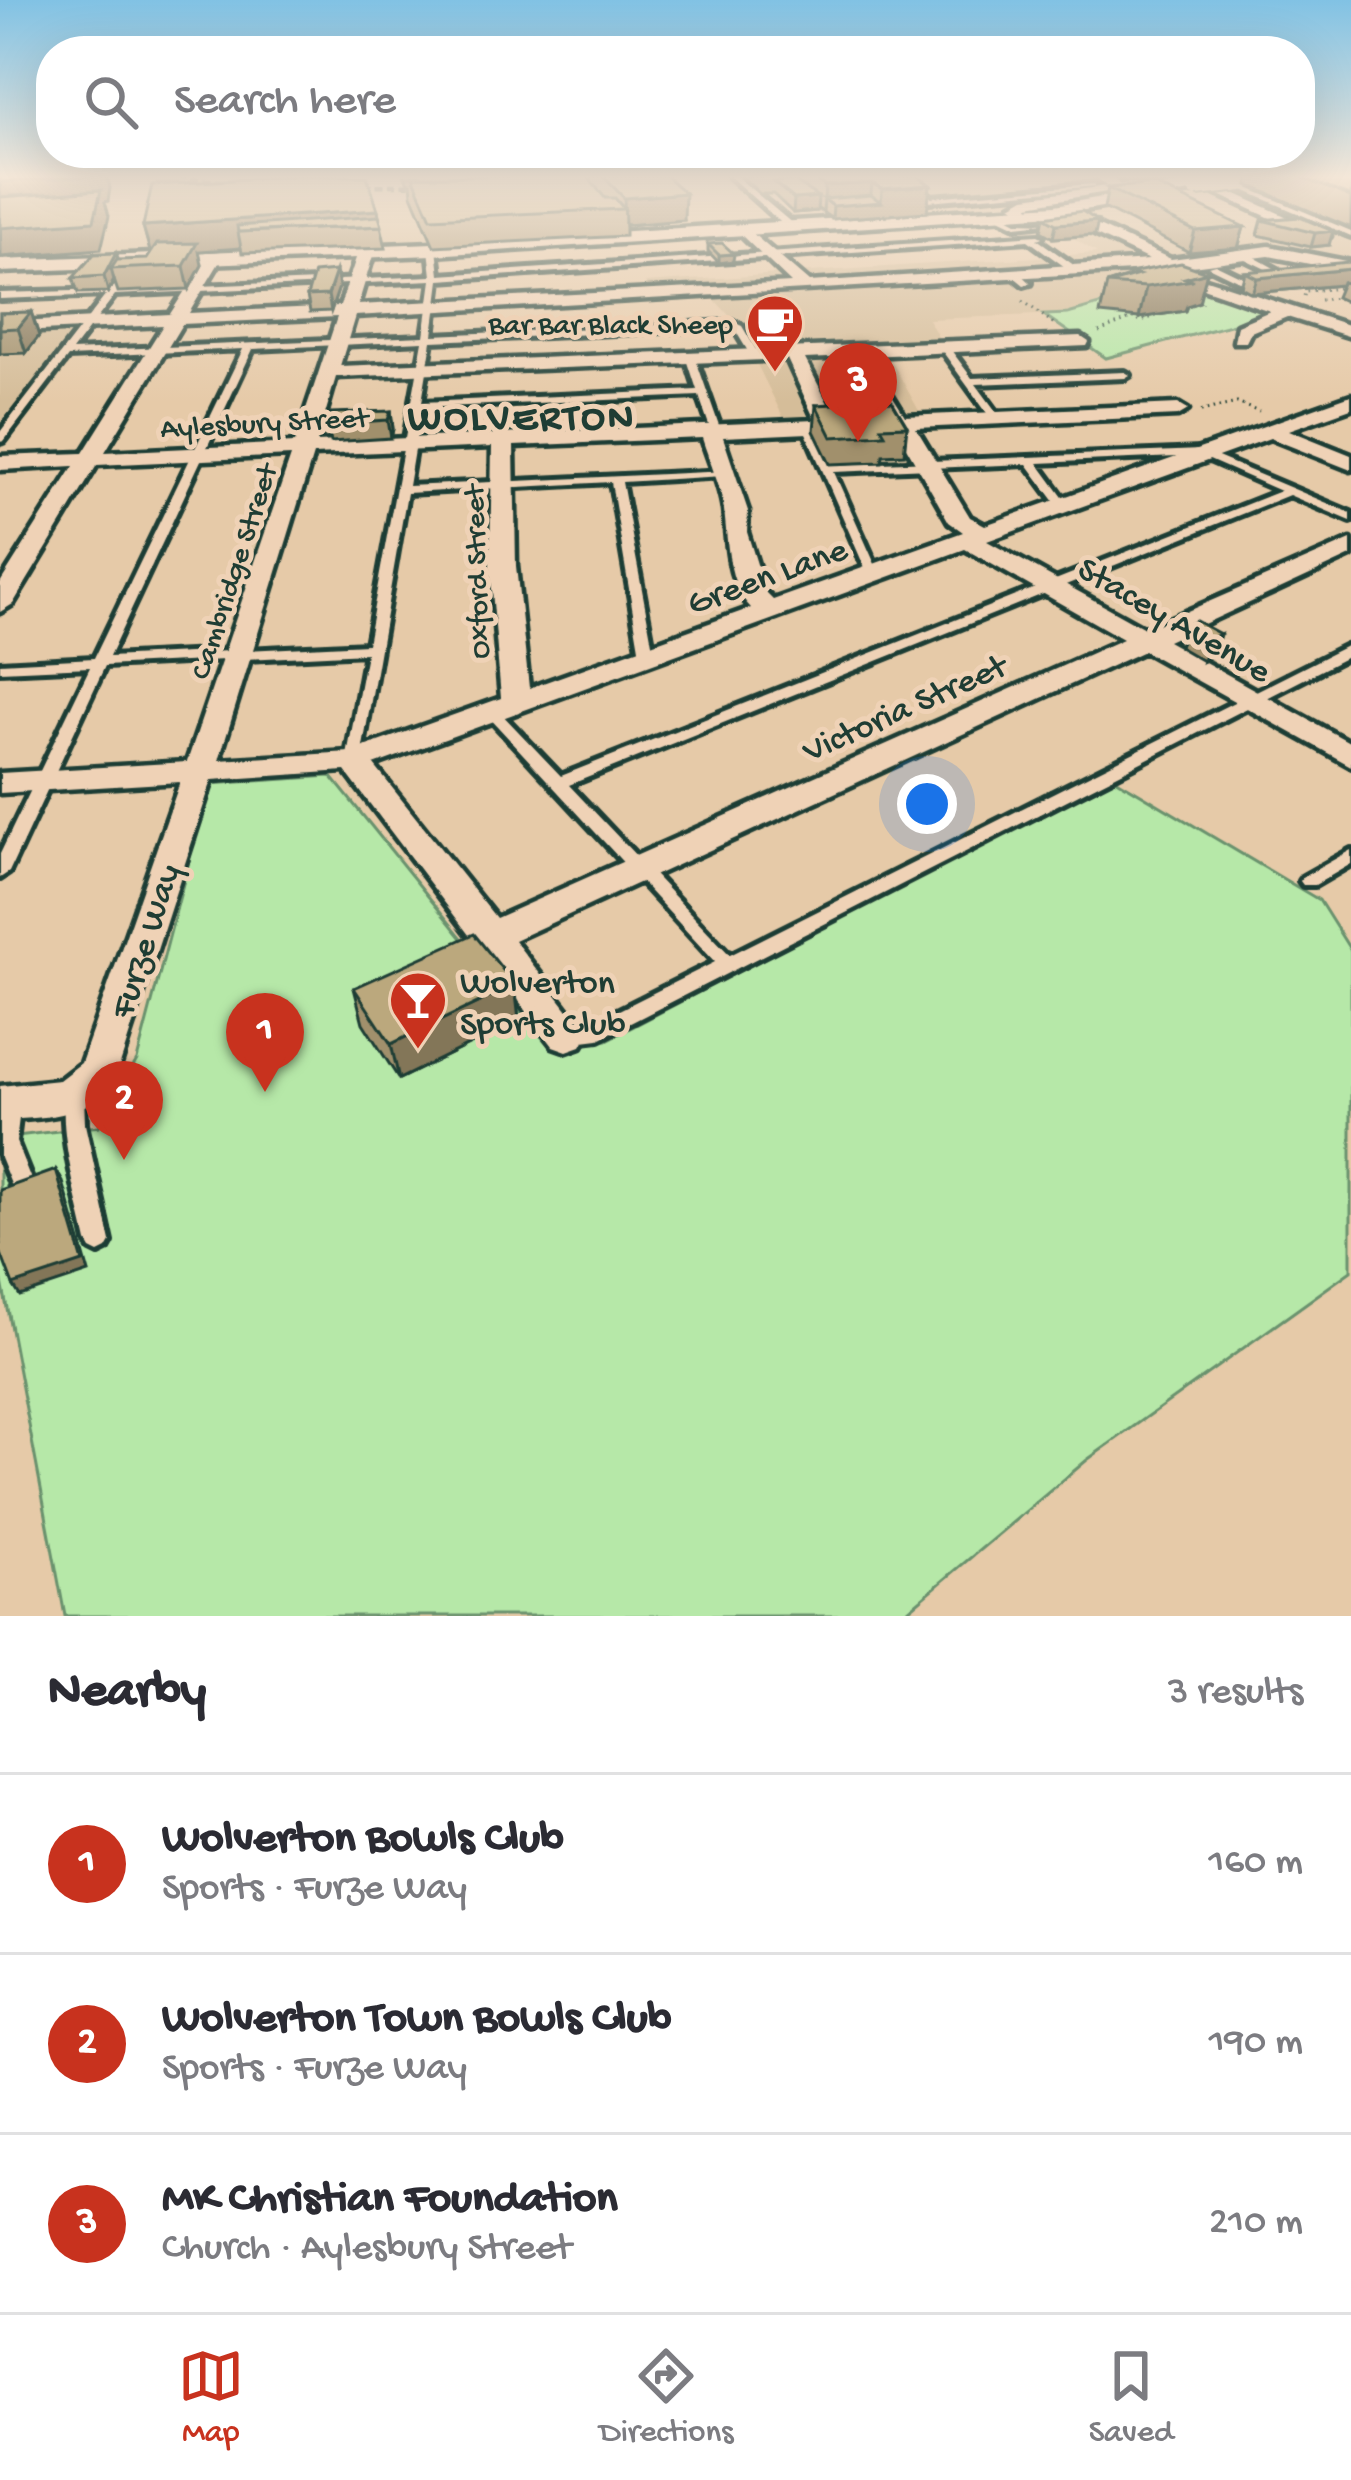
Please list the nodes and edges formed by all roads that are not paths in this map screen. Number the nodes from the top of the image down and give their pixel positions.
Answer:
1 (379, 251) edge
2 (433, 251) edge
3 (767, 251) edge
4 (872, 251) edge
5 (1052, 251) edge
6 (1137, 251) edge
7 (1266, 251) edge
8 (1272, 251) edge
9 (366, 252) junction
10 (1244, 255) junction
11 (214, 259) junction
12 (776, 260) junction
13 (1204, 260) junction
14 (129, 261) junction
15 (1348, 263) edge
16 (1169, 264) junction
17 (0, 266) edge
18 (1075, 270) junction
19 (436, 279) junction
20 (358, 283) junction
21 (805, 287) junction
22 (196, 290) junction
23 (112, 293) junction
24 (0, 296) edge
25 (432, 309) junction
26 (1285, 311) junction
27 (347, 313) junction
28 (176, 321) junction
29 (88, 325) junction
30 (0, 328) edge
31 (1351, 332) edge
32 (428, 337) junction
33 (1089, 338) road end
34 (1240, 338) dead end
35 (339, 341) junction
36 (250, 345) junction
37 (945, 348) junction
38 (157, 350) junction
39 (856, 352) junction
40 (64, 354) junction
41 (794, 355) junction
42 (755, 356) junction
43 (692, 358) junction
44 (421, 369) junction
45 (328, 372) junction
46 (1125, 375) dead end
47 (969, 381) junction
48 (704, 393) junction
49 (1351, 401) edge
50 (415, 405) junction
51 (1181, 412) road end
52 (996, 418) junction
53 (900, 422) junction
54 (818, 426) junction
55 (1277, 426) junction
56 (713, 431) junction
57 (0, 439) edge
58 (503, 440) junction
59 (408, 445) junction
60 (303, 449) junction
61 (1201, 453) junction
62 (198, 454) junction
63 (88, 459) junction
64 (1029, 459) junction
65 (0, 463) edge
66 (1351, 463) edge
67 (927, 464) junction
68 (825, 469) junction
69 (724, 473) junction
70 (616, 479) junction
71 (504, 484) junction
72 (401, 490) junction
73 (1289, 491) junction
74 (1062, 504) junction
75 (1351, 517) edge
76 (975, 536) junction
77 (1351, 547) edge
78 (873, 573) junction
79 (1049, 586) junction
80 (0, 604) edge
81 (768, 610) junction
82 (1144, 640) junction
83 (372, 648) junction
84 (1351, 649) edge
85 (647, 654) junction
86 (236, 655) junction
87 (100, 662) junction
88 (0, 667) edge
89 (1249, 700) junction
90 (504, 706) junction
91 (1351, 756) edge
92 (354, 761) junction
93 (197, 772) junction
94 (43, 781) junction
95 (0, 784) edge
96 (557, 784) junction
97 (1351, 856) edge
98 (638, 867) junction
99 (0, 872) edge
100 (1309, 881) dead end
101 (489, 936) junction
102 (729, 964) junction
103 (567, 1035) joint
104 (74, 1094) junction
105 (5, 1102) edge
106 (21, 1182) edge
107 (99, 1242) dead end

1 - 9 street
2 - 19 lane
3 - 12 street
4 - 12 lane
5 - 18 lane
6 - 16 street
7 - 10 street
8 - 15 street
9 - 11 street
9 - 20 street, Cambridge Street
10 - 13 street
10 - 13 lane
11 - 14 street
11 - 22 street
12 - 19 lane
12 - 21 street
13 - 16 street
14 - 17 street
14 - 23 lane
16 - 18 street
16 - 26 street
18 - 21 street
19 - 20 lane
19 - 25 lane
20 - 22 lane
20 - 27 street, Cambridge Street
21 - 25 street
22 - 23 lane
22 - 28 street
23 - 24 lane
23 - 29 lane
25 - 27 street
25 - 32 lane
26 - 31 street
26 - 34 street
27 - 28 street
27 - 35 street, Cambridge Street
28 - 29 street
28 - 38 street
29 - 30 street
29 - 40 lane
32 - 35 lane
32 - 42 lane
32 - 44 lane
33 - 37 street
35 - 36 lane
35 - 45 street, Cambridge Street
36 - 38 lane
36 - 62 lane
37 - 39 street
37 - 47 lane
38 - 40 lane
38 - 63 street
39 - 41 street
39 - 53 street, Stacey Avenue
40 - 57 lane
41 - 42 street
41 - 54 street
42 - 43 street
43 - 44 street
43 - 48 lane
44 - 45 street
44 - 50 lane
45 - 60 street, Cambridge Street
46 - 47 lane
47 - 52 lane
48 - 50 lane
48 - 56 lane
49 - 55 street, Green Lane
50 - 59 lane
51 - 52 street, Aylesbury Street
52 - 53 street, Aylesbury Street
53 - 54 street, Aylesbury Street
53 - 67 street, Stacey Avenue
54 - 56 street, Aylesbury Street
54 - 68 lane
55 - 61 street, Green Lane
55 - 66 street
56 - 58 street, Aylesbury Street
56 - 69 street
58 - 59 street, Aylesbury Street
58 - 71 street, Oxford Street
59 - 60 street, Aylesbury Street
59 - 72 lane
60 - 62 street, Aylesbury Street
60 - 86 street, Cambridge Street
61 - 64 lane
61 - 73 lane
61 - 74 street, Green Lane
62 - 63 street, Aylesbury Street
62 - 87 lane
63 - 65 street, Aylesbury Street
63 - 80 street
64 - 67 lane
64 - 74 lane
67 - 68 lane
67 - 76 street, Stacey Avenue
68 - 78 lane
69 - 70 lane
69 - 81 street
70 - 71 lane
70 - 85 lane
71 - 72 lane
71 - 90 street, Oxford Street
72 - 83 lane
73 - 75 lane
73 - 79 lane
74 - 76 street, Green Lane
76 - 78 street, Green Lane
76 - 79 street, Stacey Avenue
77 - 82 street, Victoria Street
78 - 81 street, Green Lane
79 - 82 street, Stacey Avenue
79 - 96 lane
81 - 85 street, Green Lane
82 - 89 street, Stacey Avenue
82 - 98 street, Victoria Street
83 - 86 lane
83 - 92 lane
84 - 89 lane
85 - 90 street, Green Lane
86 - 87 lane
86 - 93 street, Cambridge Street
87 - 88 lane
87 - 94 lane
89 - 91 street, Stacey Avenue
89 - 102 lane
90 - 92 street, Green Lane
90 - 96 lane
92 - 93 street, Green Lane
92 - 101 street
93 - 94 street, Green Lane
93 - 104 street, Furze Way
94 - 95 street, Green Lane
94 - 99 lane
96 - 98 lane
97 - 100 lane
98 - 101 street, Victoria Street
98 - 102 lane
101 - 103 street
102 - 103 lane
104 - 105 street
104 - 107 lane
105 - 106 lane

